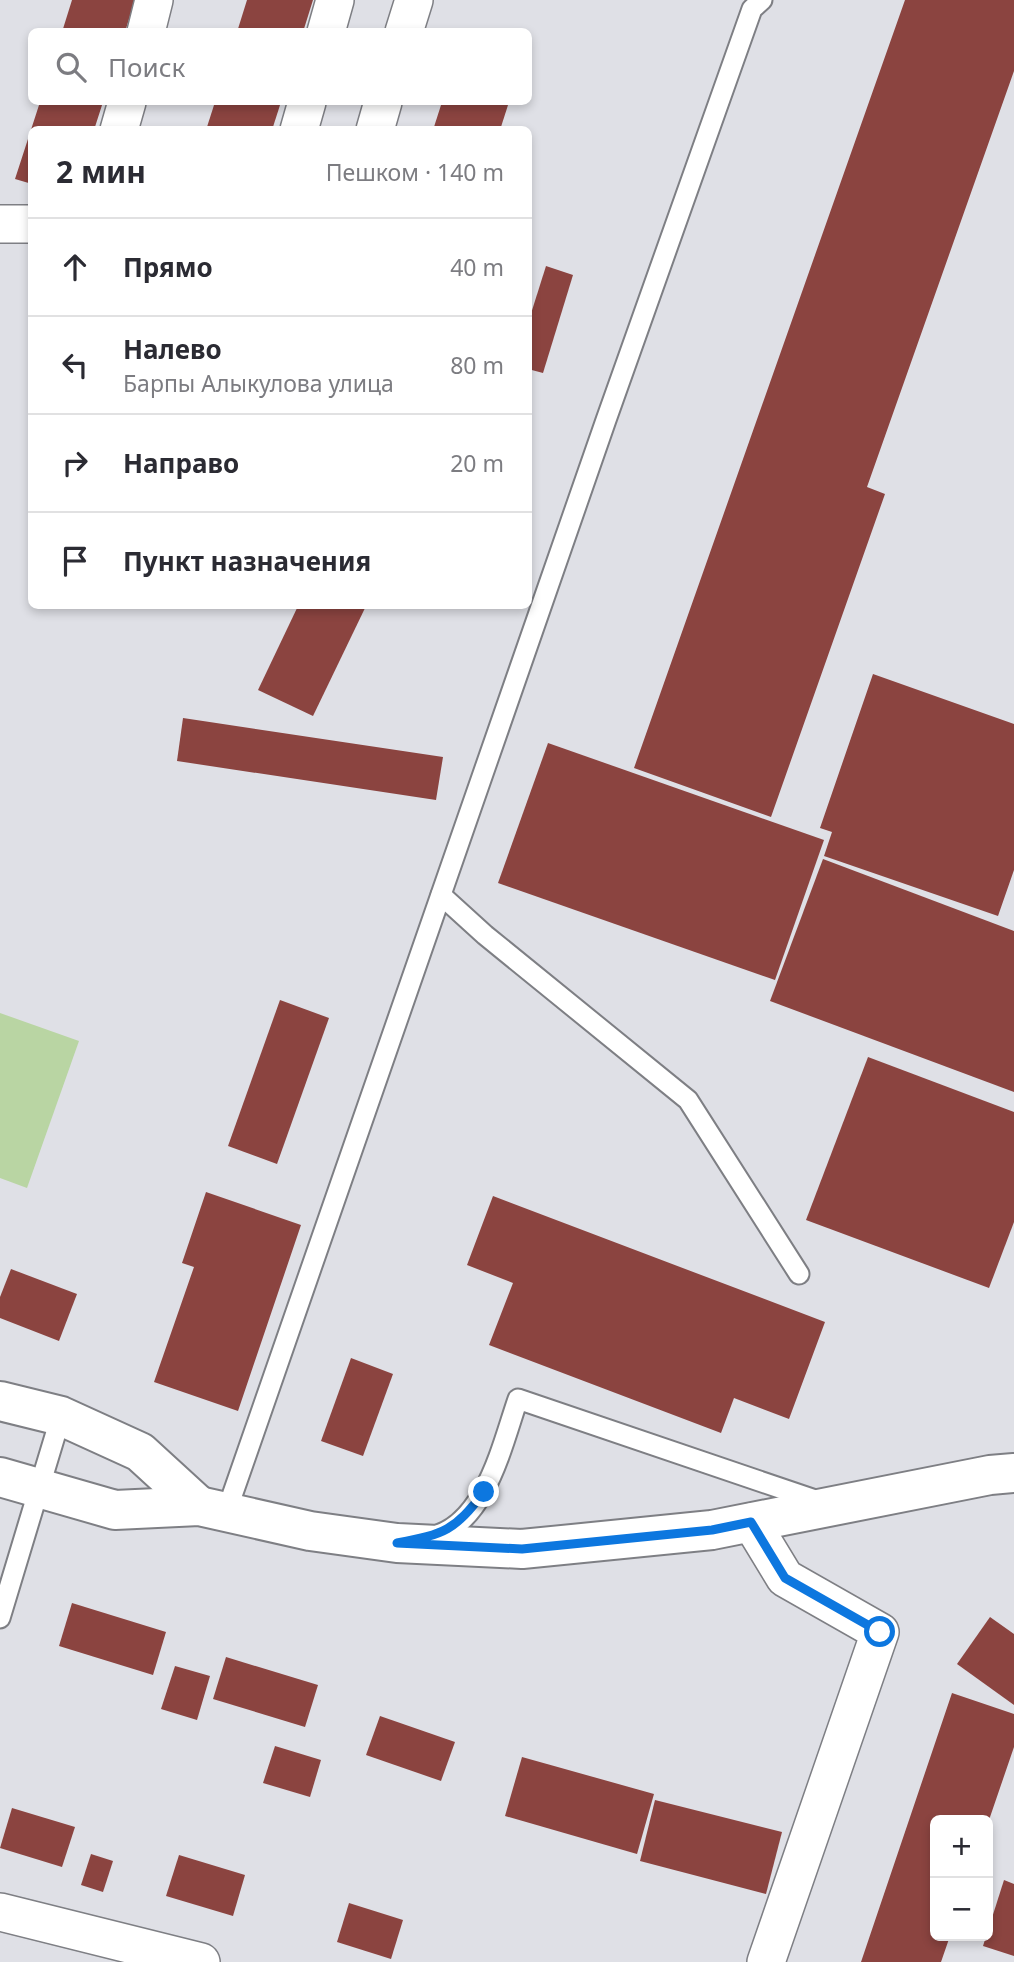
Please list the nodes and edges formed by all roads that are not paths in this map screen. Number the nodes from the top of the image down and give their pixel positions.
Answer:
1 (155, 0) edge
2 (335, 0) edge
3 (414, 0) edge
4 (762, 0) edge
5 (147, 28) edge
6 (327, 28) edge
7 (405, 28) edge
8 (126, 105) edge
9 (306, 105) edge
10 (382, 105) edge
11 (120, 126) edge
12 (300, 126) edge
13 (376, 126) edge
14 (0, 224) edge
15 (28, 224) edge
16 (441, 895) junction
17 (799, 1274) dead end
18 (0, 1401) edge
19 (61, 1416) junction
20 (1014, 1473) edge
21 (0, 1477) edge
22 (38, 1490) junction
23 (832, 1506) junction
24 (212, 1509) junction
25 (751, 1522) junction
26 (397, 1543) junction
27 (0, 1618) edge
28 (0, 1912) edge
29 (95, 1949) edge
30 (201, 1962) edge
31 (766, 1962) edge

1 - 5 street
2 - 6 street
3 - 7 street
4 - 16 lane
8 - 11 street
9 - 12 street
10 - 13 street
14 - 15 street
16 - 17 lane
16 - 24 lane
18 - 19 main road
19 - 22 lane
19 - 24 main road
20 - 23 main road
21 - 22 main road
22 - 24 main road
22 - 27 lane
23 - 25 main road
23 - 26 lane
24 - 26 main road
25 - 26 main road
25 - 31 street
28 - 29 street
29 - 30 street

